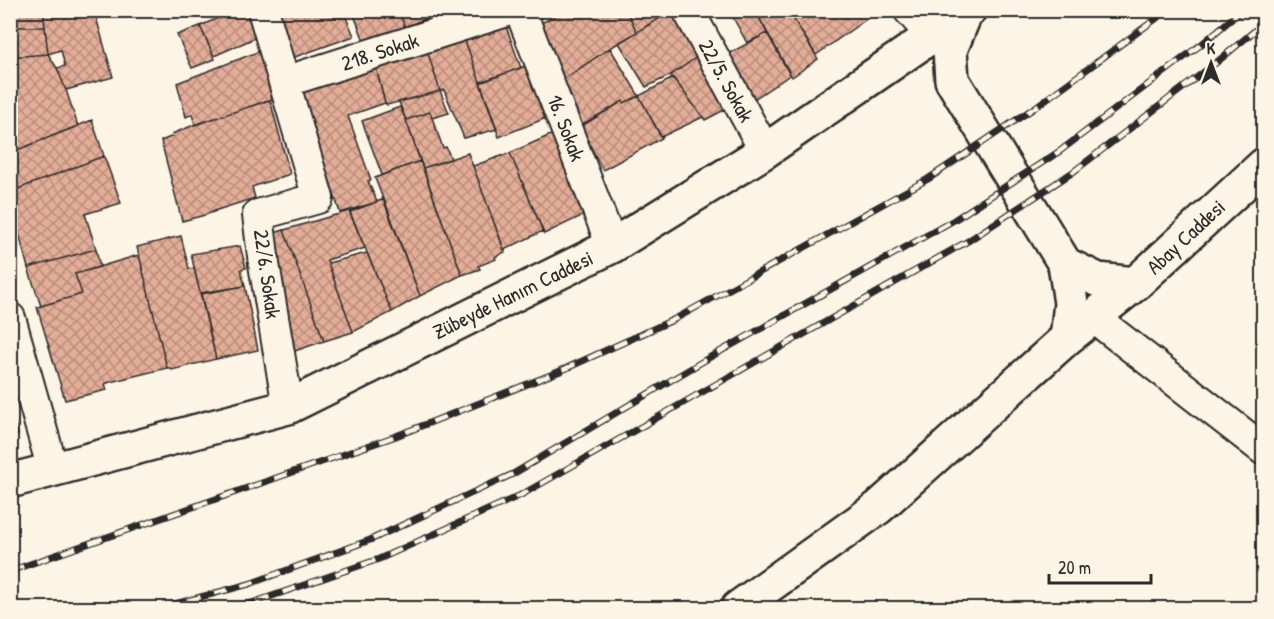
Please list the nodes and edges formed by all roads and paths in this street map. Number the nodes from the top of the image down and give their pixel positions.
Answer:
1 (263, 10) edge
2 (510, 10) edge
3 (520, 10) edge
4 (688, 10) edge
5 (909, 10) edge
6 (967, 12) edge
7 (932, 36) junction
8 (877, 73) junction
9 (952, 80) junction
10 (284, 82) junction
11 (765, 151) junction
12 (1263, 165) edge
13 (612, 246) junction
14 (1065, 264) junction
15 (1135, 284) junction
16 (1093, 317) junction
17 (10, 318) edge
18 (1067, 338) junction
19 (288, 407) junction
20 (1263, 450) edge
21 (53, 470) junction
22 (10, 481) edge
23 (738, 609) edge

1 - 10 street
2 - 10 street, 218. Sokak
3 - 13 street, 16. Sokak
4 - 11 street, 22/5. Sokak
5 - 7 street
6 - 7 main road, Zübeyde Hanım Caddesi
6 - 9 main road
7 - 8 main road, Zübeyde Hanım Caddesi
8 - 9 main road
8 - 11 main road, Zübeyde Hanım Caddesi
9 - 14 main road
10 - 19 street, 22/6. Sokak
11 - 13 main road, Zübeyde Hanım Caddesi
12 - 15 main road, Abay Caddesi
13 - 19 main road, Zübeyde Hanım Caddesi
14 - 15 main road
14 - 18 main road
15 - 16 main road, Abay Caddesi
16 - 18 main road, Abay Caddesi
16 - 20 street
17 - 21 street
18 - 23 main road, Abay Caddesi
19 - 21 main road, Zübeyde Hanım Caddesi
21 - 22 main road, Zübeyde Hanım Caddesi

